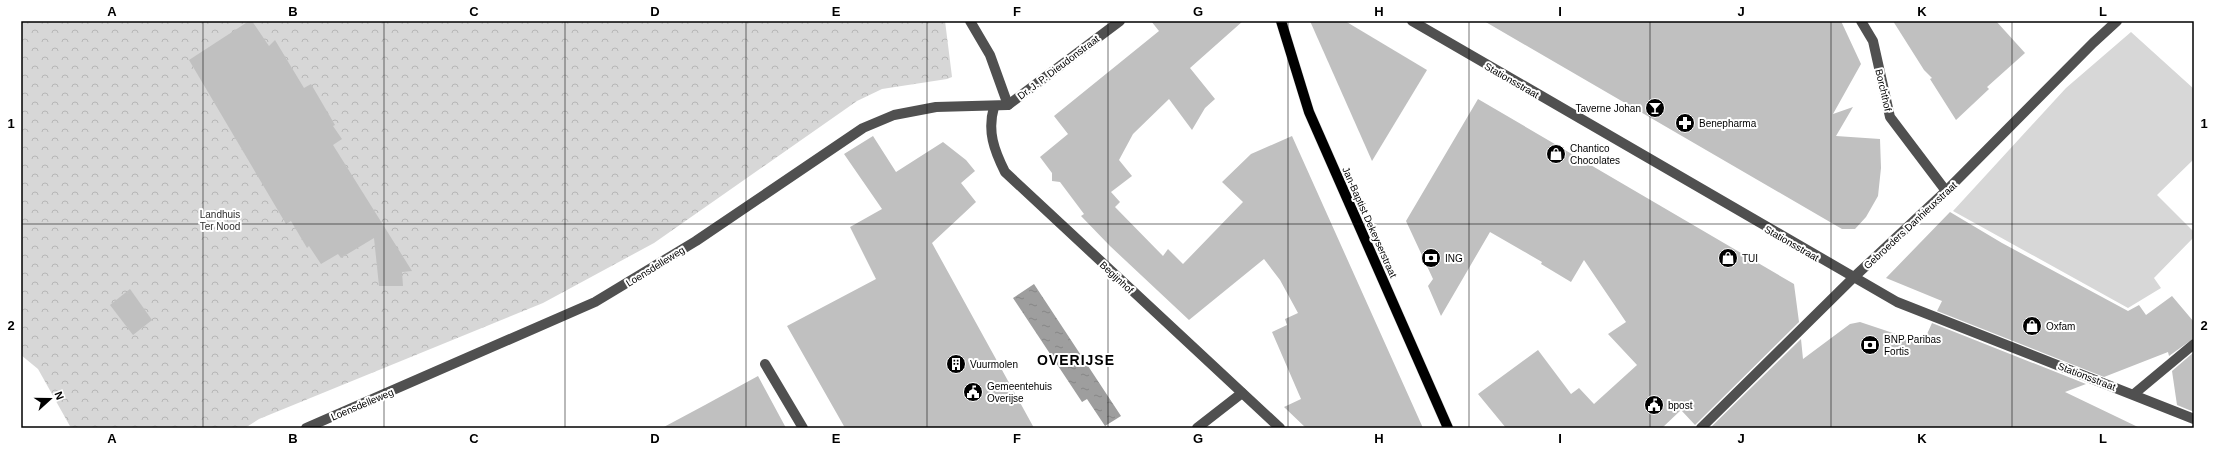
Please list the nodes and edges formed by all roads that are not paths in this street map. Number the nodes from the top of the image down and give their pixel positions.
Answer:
1 (970, 21) edge
2 (1120, 21) edge
3 (1281, 21) edge
4 (1412, 21) edge
5 (1861, 21) edge
6 (2118, 21) edge
7 (1008, 105) junction
8 (994, 107) junction
9 (1946, 192) junction
10 (1853, 278) junction
11 (2194, 344) edge
12 (765, 364) dead end
13 (1242, 393) junction
14 (2134, 394) junction
15 (2194, 419) edge
16 (306, 428) edge
17 (803, 428) edge
18 (1197, 428) edge
19 (1280, 428) edge
20 (1448, 428) edge
21 (1701, 428) edge

1 - 7 street
2 - 7 street, Dr. J. P. Dieudonstraat
3 - 20 main road, Jan-Baptist Dekeyserstraat
4 - 10 street, Stationsstraat
5 - 9 street, Borchthof
6 - 9 street, Gebroeders Danhieuxstraat
7 - 8 street, Dr. J. P. Dieudonstraat
8 - 13 street, Begijnhof
8 - 16 street, Loensdelleweg
9 - 10 street, Gebroeders Danhieuxstraat
10 - 14 street, Stationsstraat
10 - 21 street, Gebroeders Danhieuxstraat
11 - 14 street
12 - 17 street
13 - 18 street
13 - 19 street, Begijnhof
14 - 15 street, Stationsstraat

